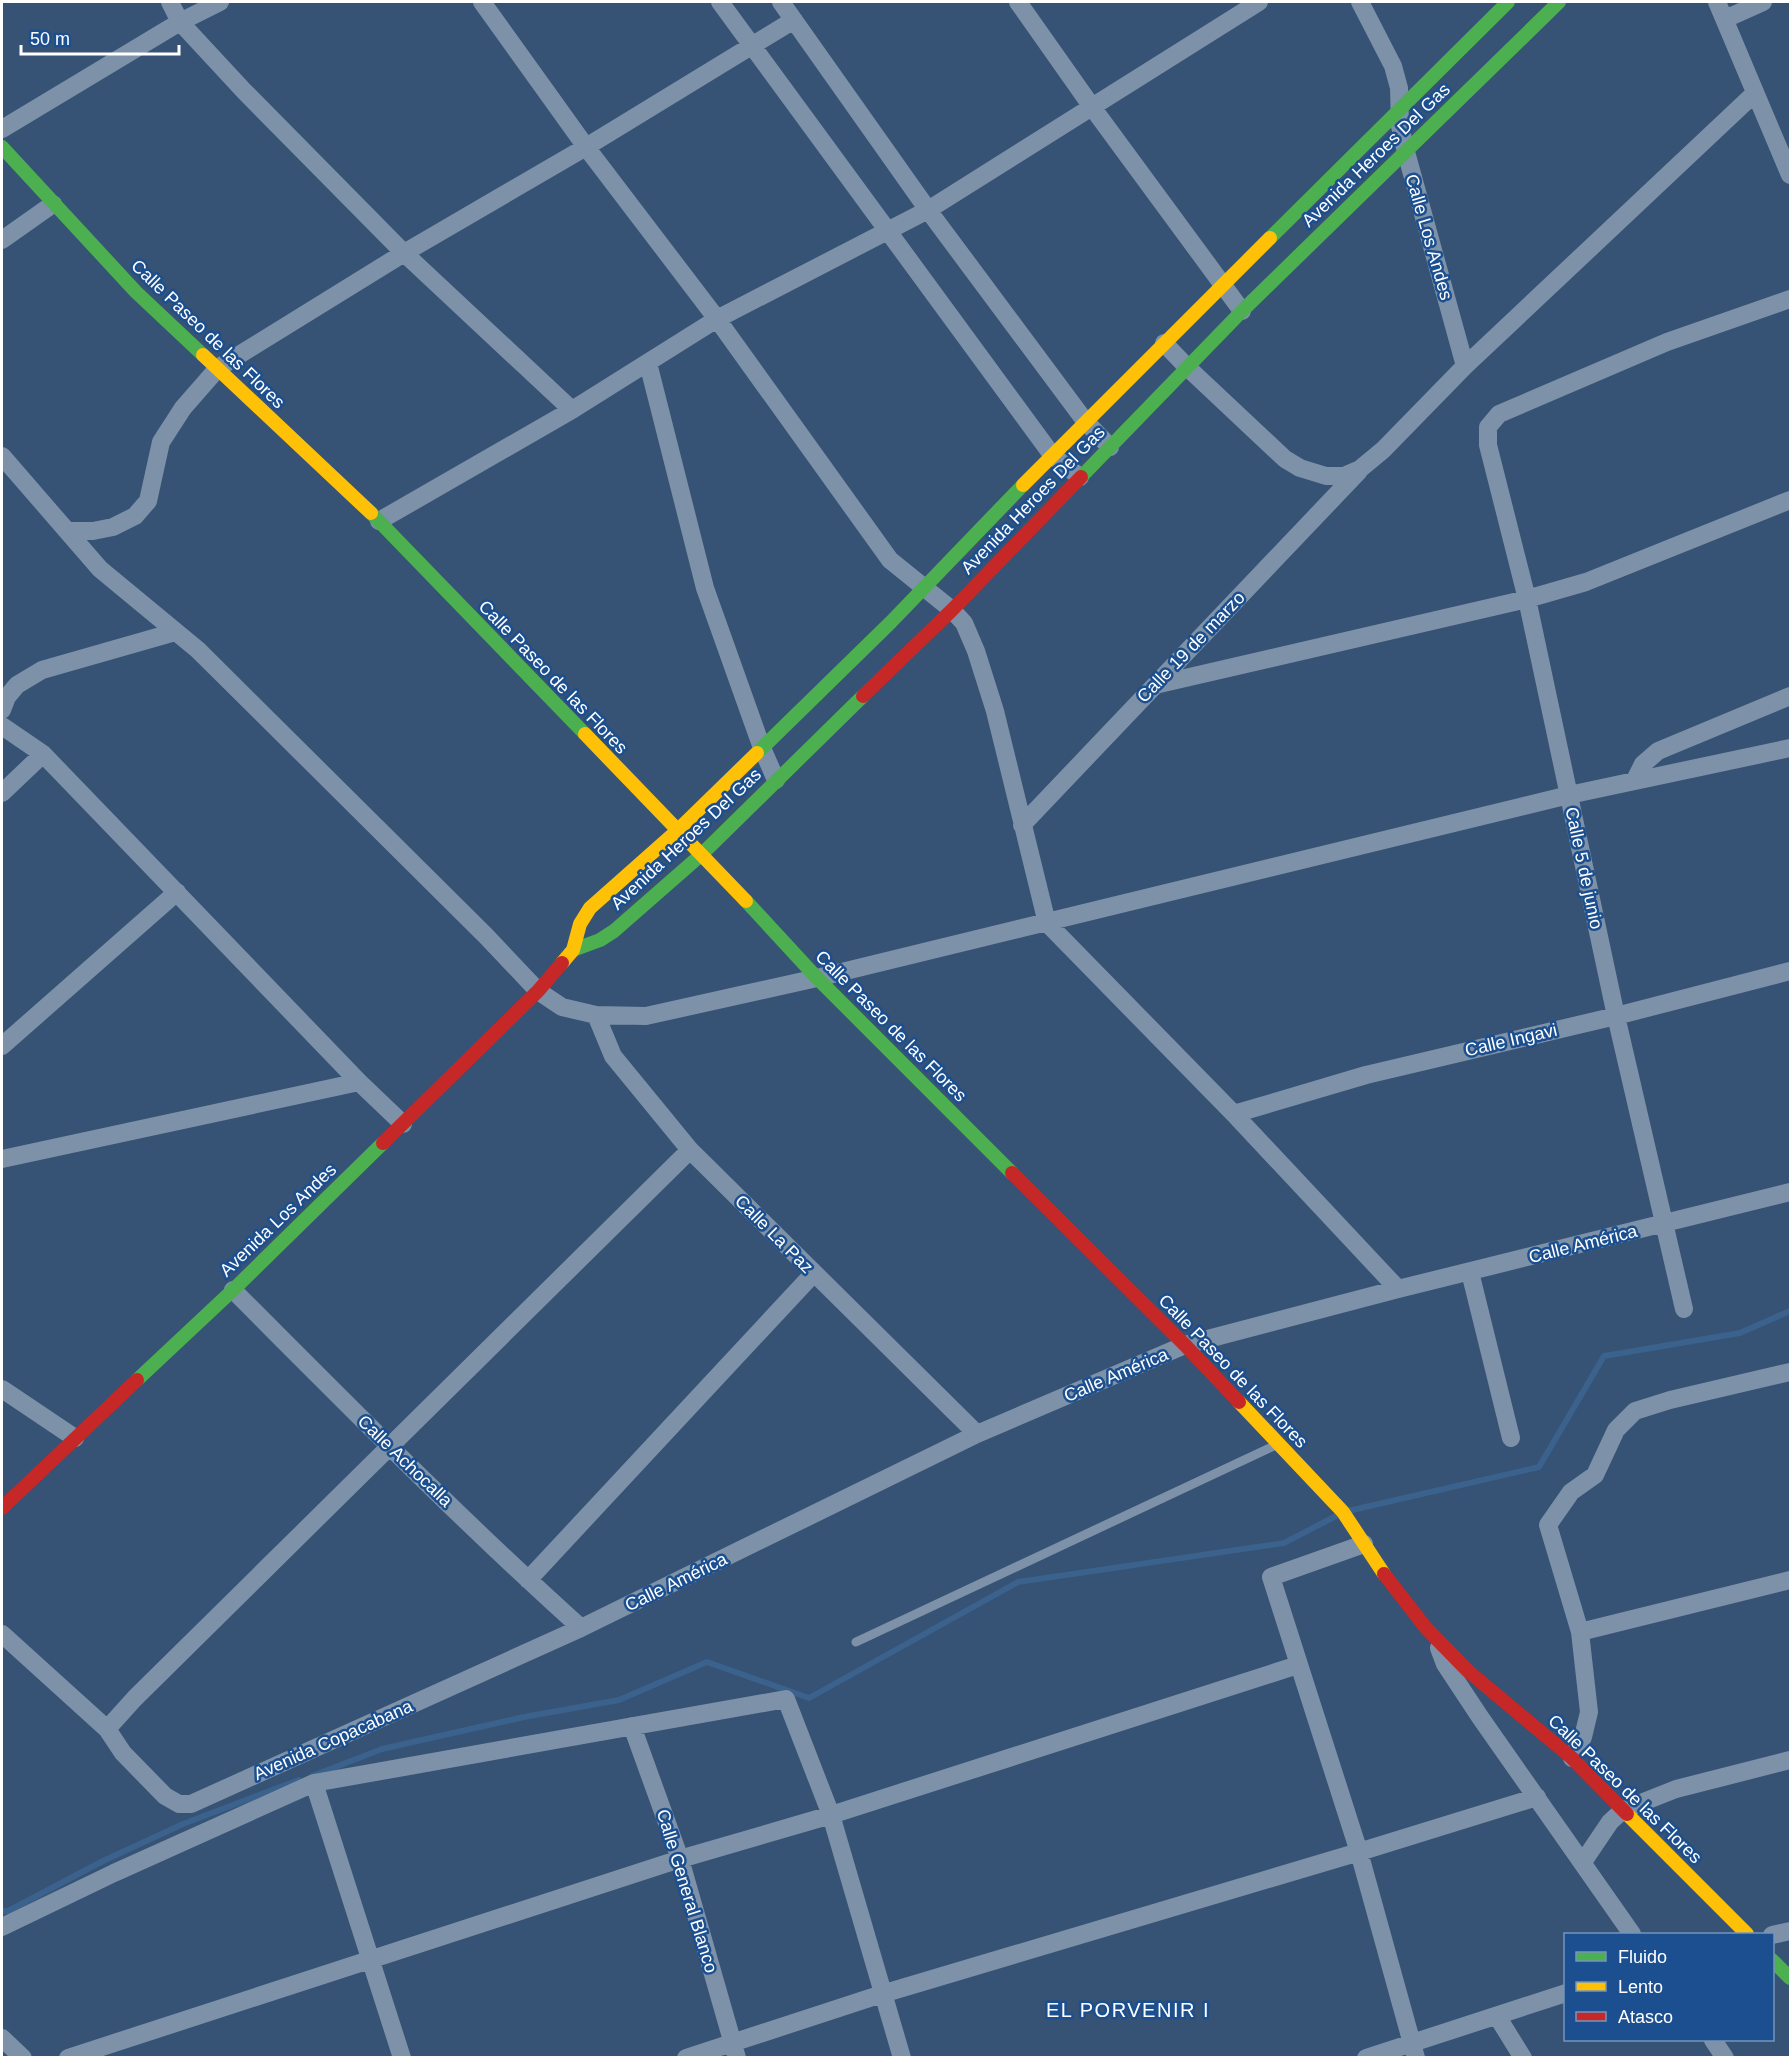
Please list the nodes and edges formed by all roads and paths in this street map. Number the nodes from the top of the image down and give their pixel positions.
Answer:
1 (170, 2) edge
2 (220, 2) edge
3 (482, 2) edge
4 (720, 2) edge
5 (781, 2) edge
6 (1018, 2) edge
7 (1259, 2) edge
8 (1360, 2) edge
9 (1508, 2) edge
10 (1559, 2) edge
11 (1717, 2) edge
12 (1763, 2) edge
13 (1725, 19) junction
14 (794, 20) junction
15 (180, 22) junction
16 (751, 46) junction
17 (1755, 93) junction
18 (1092, 107) junction
19 (1400, 107) junction
20 (2, 129) edge
21 (2, 147) edge
22 (586, 147) junction
23 (1406, 152) junction
24 (1791, 176) edge
25 (53, 204) junction
26 (928, 210) junction
27 (888, 231) junction
28 (2, 240) edge
29 (404, 253) junction
30 (1222, 286) junction
31 (1791, 299) edge
32 (1242, 311) junction
33 (717, 319) junction
34 (1164, 343) junction
35 (648, 363) junction
36 (1466, 366) junction
37 (1187, 367) junction
38 (218, 368) junction
39 (572, 410) junction
40 (1085, 421) junction
41 (1110, 447) junction
42 (1052, 455) junction
43 (2, 456) edge
44 (1360, 469) junction
45 (1080, 477) junction
46 (1791, 500) edge
47 (380, 521) junction
48 (67, 531) junction
49 (925, 588) junction
50 (1527, 599) junction
51 (952, 610) junction
52 (175, 632) junction
53 (1155, 685) junction
54 (1791, 696) edge
55 (2, 710) edge
56 (2, 726) edge
57 (762, 748) junction
58 (1791, 748) edge
59 (43, 754) junction
60 (776, 780) junction
61 (1635, 780) junction
62 (2, 793) edge
63 (1569, 795) junction
64 (1022, 825) junction
65 (678, 830) junction
66 (702, 854) junction
67 (177, 892) junction
68 (1047, 923) junction
69 (573, 950) junction
70 (1791, 971) edge
71 (817, 978) junction
72 (538, 991) junction
73 (596, 1015) junction
74 (1616, 1016) junction
75 (2, 1046) edge
76 (359, 1082) junction
77 (1234, 1114) junction
78 (403, 1124) junction
79 (690, 1150) junction
80 (2, 1159) edge
81 (1791, 1192) edge
82 (1665, 1223) junction
83 (1470, 1272) junction
84 (813, 1274) junction
85 (1398, 1289) junction
86 (233, 1290) junction
87 (1684, 1309) dead end
88 (1185, 1345) junction
89 (1791, 1371) edge
90 (2, 1389) edge
91 (977, 1434) junction
92 (75, 1438) junction
93 (1511, 1438) dead end
94 (1278, 1444) junction
95 (391, 1448) junction
96 (2, 1508) edge
97 (1364, 1544) junction
98 (528, 1580) junction
99 (1791, 1580) edge
100 (581, 1628) junction
101 (1580, 1632) junction
102 (2, 1634) edge
103 (1433, 1636) junction
104 (855, 1642) dead end
105 (1298, 1665) junction
106 (632, 1726) junction
107 (107, 1729) junction
108 (1572, 1758) junction
109 (1791, 1760) edge
110 (314, 1783) junction
111 (1537, 1797) junction
112 (1623, 1810) junction
113 (831, 1815) junction
114 (1359, 1852) junction
115 (680, 1859) junction
116 (1583, 1862) junction
117 (2, 1927) edge
118 (1791, 1931) edge
119 (1631, 1933) edge
120 (1745, 1933) edge
121 (1774, 1935) edge
122 (369, 1960) junction
123 (1774, 1961) edge
124 (1791, 1978) edge
125 (882, 1994) junction
126 (1564, 1994) edge
127 (1497, 2016) junction
128 (2, 2038) edge
129 (1714, 2041) edge
130 (735, 2050) edge
131 (1414, 2050) edge
132 (23, 2058) edge
133 (68, 2058) edge
134 (402, 2058) edge
135 (686, 2058) edge
136 (902, 2058) edge
137 (1366, 2058) edge
138 (1523, 2058) edge
139 (1725, 2058) edge

1 - 15 street
2 - 15 street
3 - 22 street
4 - 16 street
5 - 14 street
6 - 18 street
7 - 18 street
8 - 19 street, Calle Los Andes
9 - 19 street, Avenida Heroes Del Gas
10 - 23 street, Avenida Heroes Del Gas
11 - 13 street
12 - 13 street
13 - 17 street
14 - 16 street
14 - 26 street
15 - 20 street
15 - 29 street
16 - 22 street
16 - 27 street
17 - 24 street
17 - 36 street, Calle 19 de marzo
18 - 26 street
18 - 30 street
19 - 23 street, Calle Los Andes
19 - 30 street, Avenida Heroes Del Gas
21 - 25 street, Calle Paseo de las Flores
22 - 29 street
22 - 33 street
23 - 32 street, Avenida Heroes Del Gas
23 - 36 street, Calle Los Andes
25 - 28 street
25 - 38 street, Calle Paseo de las Flores
26 - 27 street
26 - 40 street
27 - 33 street
27 - 42 street
29 - 38 street
29 - 39 street
30 - 32 street
30 - 34 street, Avenida Heroes Del Gas
31 - 50 street, Calle 5 de junio
32 - 37 street, Avenida Heroes Del Gas
33 - 35 street
33 - 49 street
34 - 37 street
34 - 40 street, Avenida Heroes Del Gas
35 - 39 street
35 - 57 street
36 - 44 street, Calle 19 de marzo
37 - 41 street, Avenida Heroes Del Gas
37 - 44 street
38 - 47 street, Calle Paseo de las Flores
38 - 48 street
39 - 47 street
40 - 41 street
40 - 42 street, Avenida Heroes Del Gas
41 - 45 street, Avenida Heroes Del Gas
42 - 45 street
42 - 49 street, Avenida Heroes Del Gas
43 - 48 street
44 - 53 street, Calle 19 de marzo
45 - 51 street, Avenida Heroes Del Gas
46 - 50 street
47 - 65 street, Calle Paseo de las Flores
48 - 52 street
49 - 51 street
49 - 57 street, Avenida Heroes Del Gas
50 - 53 street
50 - 63 street, Calle 5 de junio
51 - 60 street, Avenida Heroes Del Gas
51 - 64 street
52 - 55 street
52 - 72 street
53 - 64 street, Calle 19 de marzo
54 - 61 street
56 - 59 street
57 - 60 street
57 - 65 street, Avenida Heroes Del Gas
58 - 61 street
59 - 62 street
59 - 67 street
60 - 66 street, Avenida Heroes Del Gas
61 - 63 street
63 - 68 street
63 - 74 street, Calle 5 de junio
64 - 68 street
65 - 66 street, Calle Paseo de las Flores
65 - 69 street, Avenida Heroes Del Gas
66 - 69 street, Avenida Heroes Del Gas
66 - 71 street, Calle Paseo de las Flores
67 - 75 street
67 - 76 street
68 - 71 street
68 - 77 street
69 - 72 street, Avenida Los Andes
70 - 74 street, Calle Ingavi
71 - 73 street
71 - 88 street, Calle Paseo de las Flores
72 - 73 street
72 - 78 street, Avenida Los Andes
73 - 79 street, Calle La Paz
74 - 77 street, Calle Ingavi
74 - 82 street, Calle 5 de junio
76 - 78 street
76 - 80 street
77 - 85 street
78 - 86 street, Avenida Los Andes
79 - 84 street, Calle La Paz
79 - 95 street
81 - 82 street, Calle América
82 - 83 street, Calle América
82 - 87 street, Calle 5 de junio
83 - 85 street, Calle América
83 - 93 street
84 - 91 street, Calle La Paz
84 - 98 street
85 - 88 street, Calle América
86 - 92 street, Avenida Los Andes
86 - 95 street, Calle Achocalla
88 - 91 street, Calle América
88 - 94 street, Calle Paseo de las Flores
89 - 101 street
90 - 92 street
91 - 100 street, Calle América
92 - 96 street, Avenida Los Andes
94 - 97 street, Calle Paseo de las Flores
94 - 104 lane
95 - 98 street, Calle Achocalla
95 - 107 street
97 - 103 street, Calle Paseo de las Flores
97 - 105 street
98 - 100 street, Calle Achocalla
99 - 101 street
100 - 107 street, Avenida Copacabana
101 - 108 street
102 - 107 street, Avenida Copacabana
103 - 108 street, Calle Paseo de las Flores
103 - 111 street
105 - 113 street
105 - 114 street
106 - 110 street
106 - 113 street
106 - 115 street, Calle General Blanco
108 - 112 street, Calle Paseo de las Flores
109 - 112 street
110 - 117 street
110 - 122 street
111 - 114 street
111 - 116 street
112 - 116 street
112 - 120 street, Calle Paseo de las Flores
113 - 115 street
113 - 125 street
114 - 125 street
114 - 131 street
115 - 122 street
115 - 130 street, Calle General Blanco
116 - 119 street
118 - 121 street
122 - 133 street
122 - 134 street
123 - 124 street
125 - 130 street
125 - 136 street
126 - 127 street
127 - 131 street
127 - 138 street
128 - 132 street
129 - 139 street
130 - 135 street
131 - 137 street

